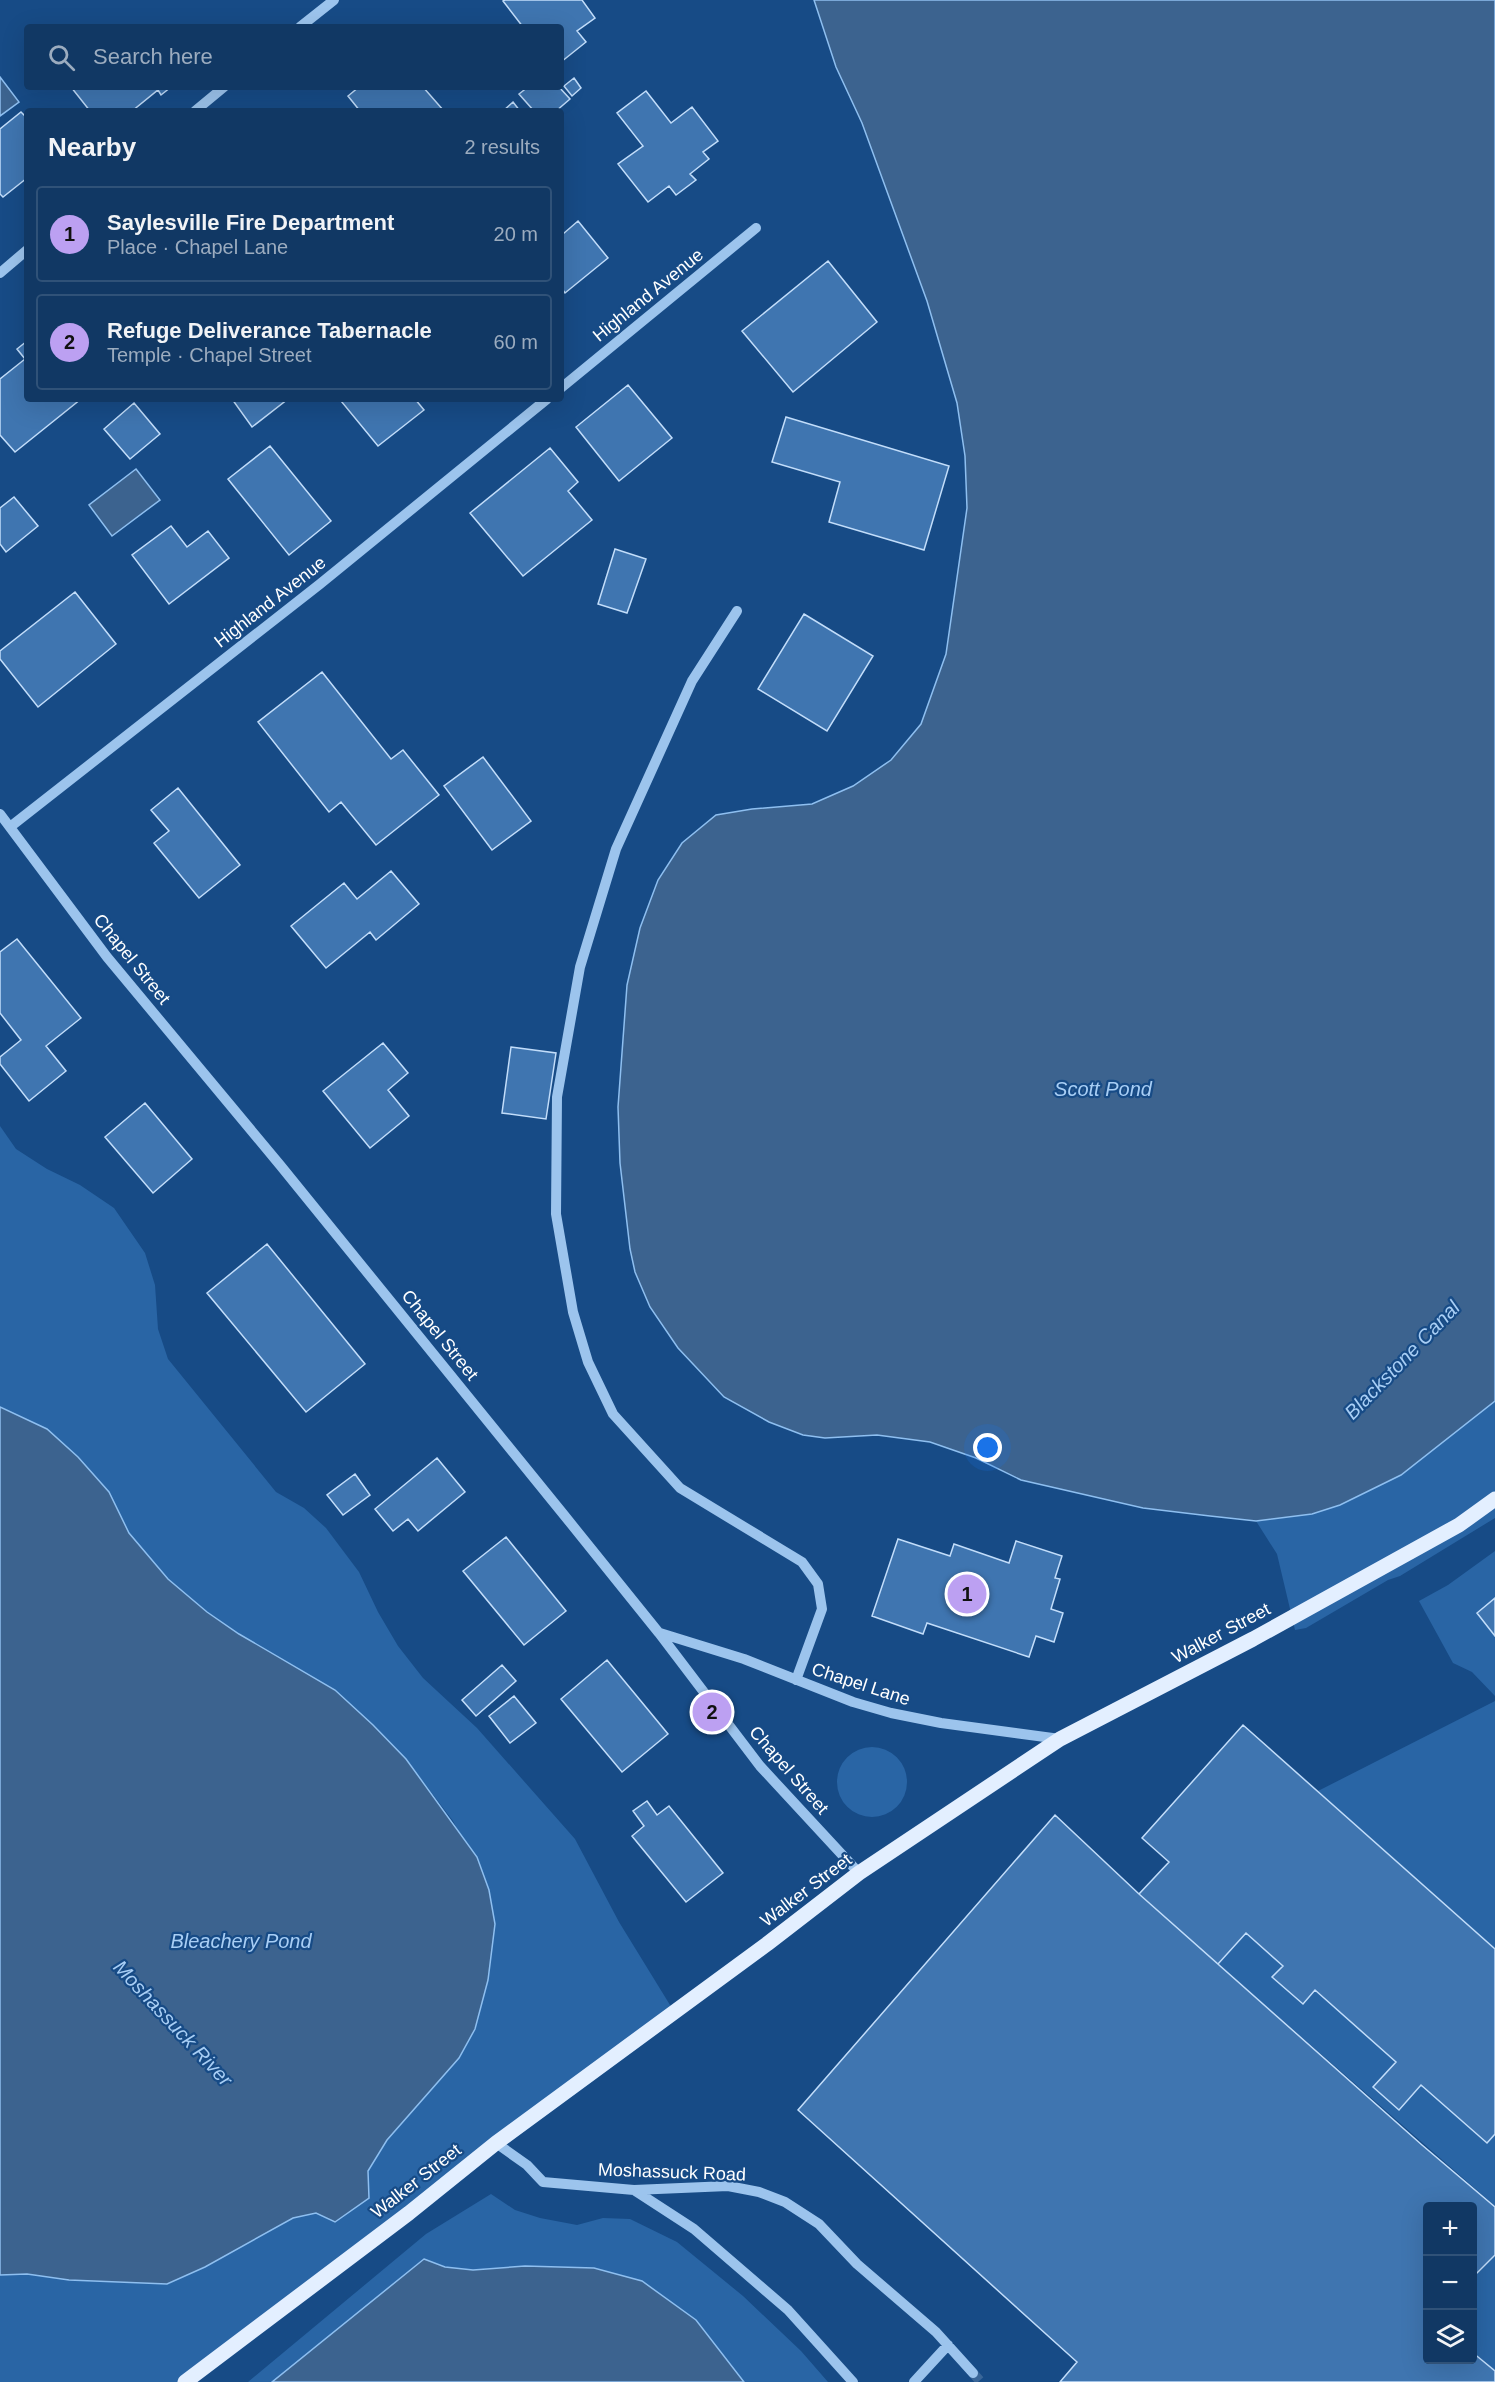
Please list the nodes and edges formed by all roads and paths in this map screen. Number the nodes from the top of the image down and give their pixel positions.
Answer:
1 (334, 0) edge
2 (304, 24) edge
3 (220, 90) edge
4 (199, 108) edge
5 (756, 228) dead end
6 (24, 253) edge
7 (0, 273) edge
8 (564, 386) edge
9 (543, 402) edge
10 (737, 611) dead end
11 (0, 814) edge
12 (10, 827) junction
13 (1495, 1499) edge
14 (659, 1633) junction
15 (796, 1680) junction
16 (1060, 1739) junction
17 (859, 1873) junction
18 (496, 2143) junction
19 (634, 2190) junction
20 (948, 2345) junction
21 (973, 2373) tunnel mouth
22 (185, 2382) edge
23 (854, 2382) edge
24 (914, 2382) edge

1 - 2 street
3 - 4 street
5 - 8 street, Highland Avenue
6 - 7 street
9 - 12 street, Highland Avenue
10 - 15 street
11 - 12 street, Chapel Street
12 - 14 street, Chapel Street
13 - 16 main road, Walker Street
14 - 15 street, Chapel Lane
14 - 17 street, Chapel Street
15 - 16 street, Chapel Lane
16 - 17 main road, Walker Street
17 - 18 main road, Walker Street
18 - 19 street, Moshassuck Road
18 - 22 main road, Walker Street
19 - 20 street, Moshassuck Road
19 - 23 street
20 - 21 street, Moshassuck Road
20 - 24 street

